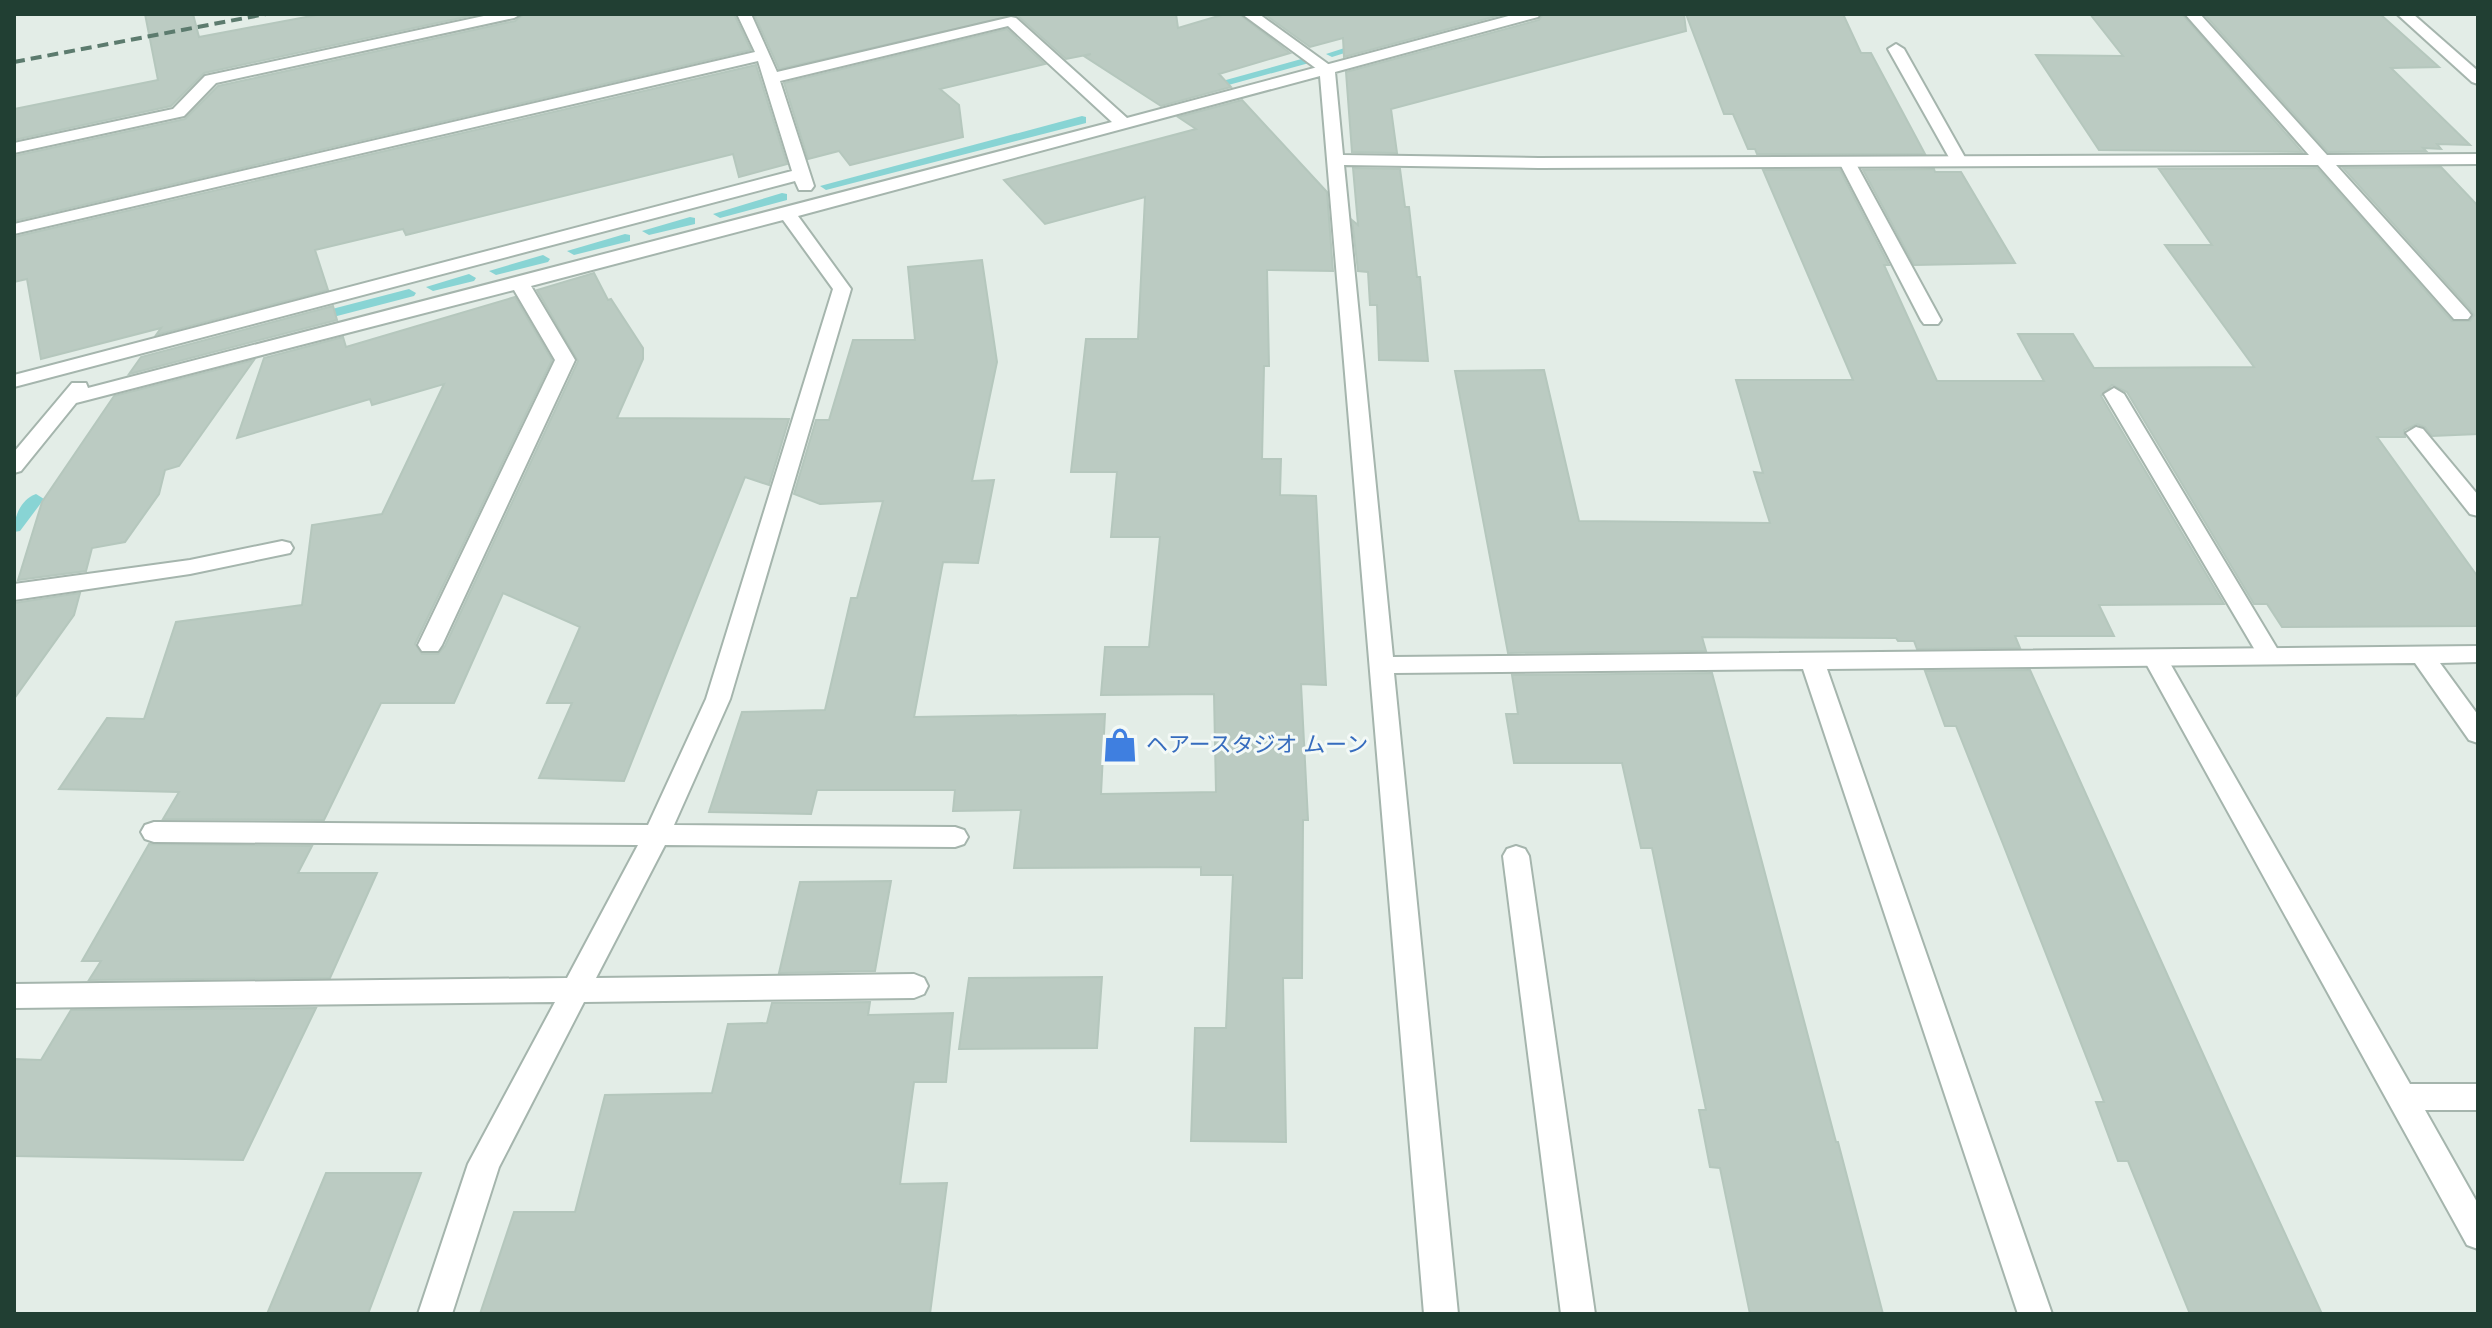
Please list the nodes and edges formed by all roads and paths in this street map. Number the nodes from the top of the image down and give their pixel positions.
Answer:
1 (514, 14) edge
2 (744, 14) edge
3 (1249, 14) edge
4 (1532, 14) edge
5 (2192, 14) edge
6 (2404, 14) edge
7 (1896, 49) dead end
8 (764, 55) junction
9 (1327, 69) junction
10 (771, 78) junction
11 (2478, 79) edge
12 (1124, 124) junction
13 (14, 148) edge
14 (2478, 159) edge
15 (1335, 160) junction
16 (2320, 160) junction
17 (1959, 161) junction
18 (1847, 162) junction
19 (801, 174) junction
20 (800, 211) junction
21 (14, 229) edge
22 (519, 282) junction
23 (2461, 315) dead end
24 (1931, 320) dead end
25 (104, 357) junction
26 (14, 381) edge
27 (2114, 394) dead end
28 (69, 399) junction
29 (2416, 433) dead end
30 (18, 458) edge
31 (2478, 509) edge
32 (282, 548) dead end
33 (14, 592) edge
34 (430, 645) dead end
35 (2421, 654) junction
36 (2478, 654) edge
37 (2270, 656) junction
38 (2155, 658) junction
39 (1813, 663) junction
40 (1380, 665) junction
41 (2478, 734) edge
42 (154, 832) dead end
43 (656, 837) junction
44 (955, 837) dead end
45 (1516, 856) dead end
46 (914, 986) dead end
47 (574, 992) junction
48 (14, 996) edge
49 (2401, 1097) junction
50 (2478, 1097) edge
51 (2478, 1234) edge
52 (435, 1314) edge
53 (1441, 1314) edge
54 (1578, 1314) edge
55 (2035, 1314) edge

1 - 13 street
2 - 8 street
3 - 9 street
4 - 9 street
5 - 16 street
6 - 11 street
7 - 17 street
8 - 10 street
8 - 21 street
9 - 12 street
9 - 15 street
10 - 12 street
10 - 19 street
12 - 20 street
14 - 16 street
15 - 18 street
15 - 40 street
16 - 17 street
16 - 23 street
17 - 18 street
18 - 24 street
19 - 20 street
19 - 25 street
20 - 22 street
20 - 43 street
22 - 28 street
22 - 34 street
25 - 26 street
25 - 28 street
27 - 37 street
28 - 30 street
29 - 31 street
32 - 33 street
35 - 36 street
35 - 37 street
35 - 41 street
37 - 38 street
38 - 39 street
38 - 49 street
39 - 40 street
39 - 55 street
40 - 53 street
42 - 43 street
43 - 44 street
43 - 47 street
45 - 54 street
46 - 47 street
47 - 48 street
47 - 52 street
49 - 50 street
49 - 51 street

